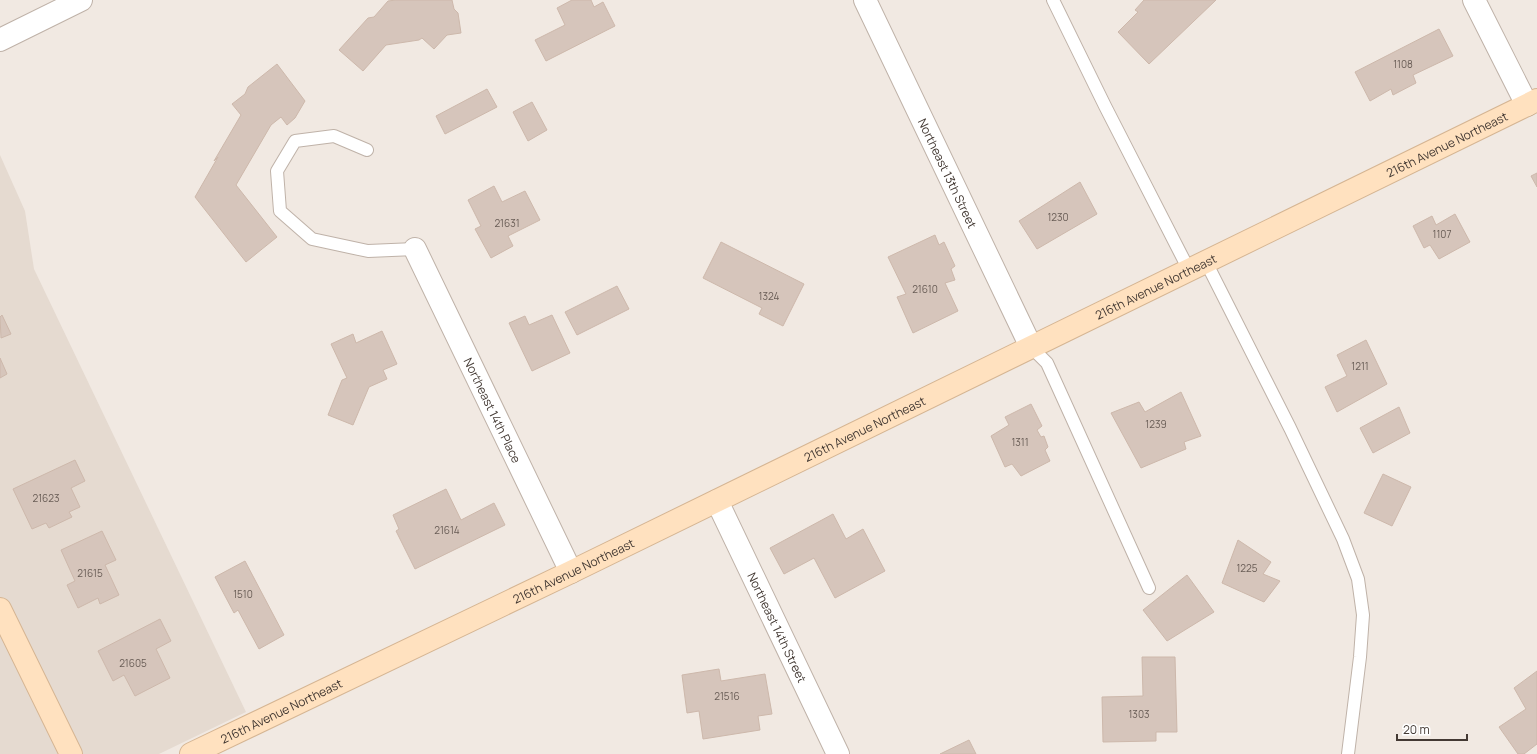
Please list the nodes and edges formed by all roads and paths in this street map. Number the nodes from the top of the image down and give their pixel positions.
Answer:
1 (81, 0) edge
2 (865, 0) edge
3 (1053, 0) edge
4 (1474, 0) edge
5 (0, 40) edge
6 (1532, 102) edge
7 (367, 150) dead end
8 (415, 249) joint
9 (1197, 266) junction
10 (1031, 347) junction
11 (717, 500) junction
12 (571, 572) junction
13 (1149, 588) dead end
14 (0, 608) edge
15 (71, 754) edge
16 (191, 754) edge
17 (838, 754) edge
18 (1348, 754) edge

1 - 5 street
2 - 10 street, Northeast 13th Street
3 - 9 lane
4 - 6 street
6 - 9 street, 216th Avenue Northeast
7 - 8 lane
8 - 12 street, Northeast 14th Place
9 - 10 street, 216th Avenue Northeast
9 - 18 lane
10 - 11 street, 216th Avenue Northeast
10 - 13 lane
11 - 12 street, 216th Avenue Northeast
11 - 17 street, Northeast 14th Street
12 - 16 street, 216th Avenue Northeast
14 - 15 street

